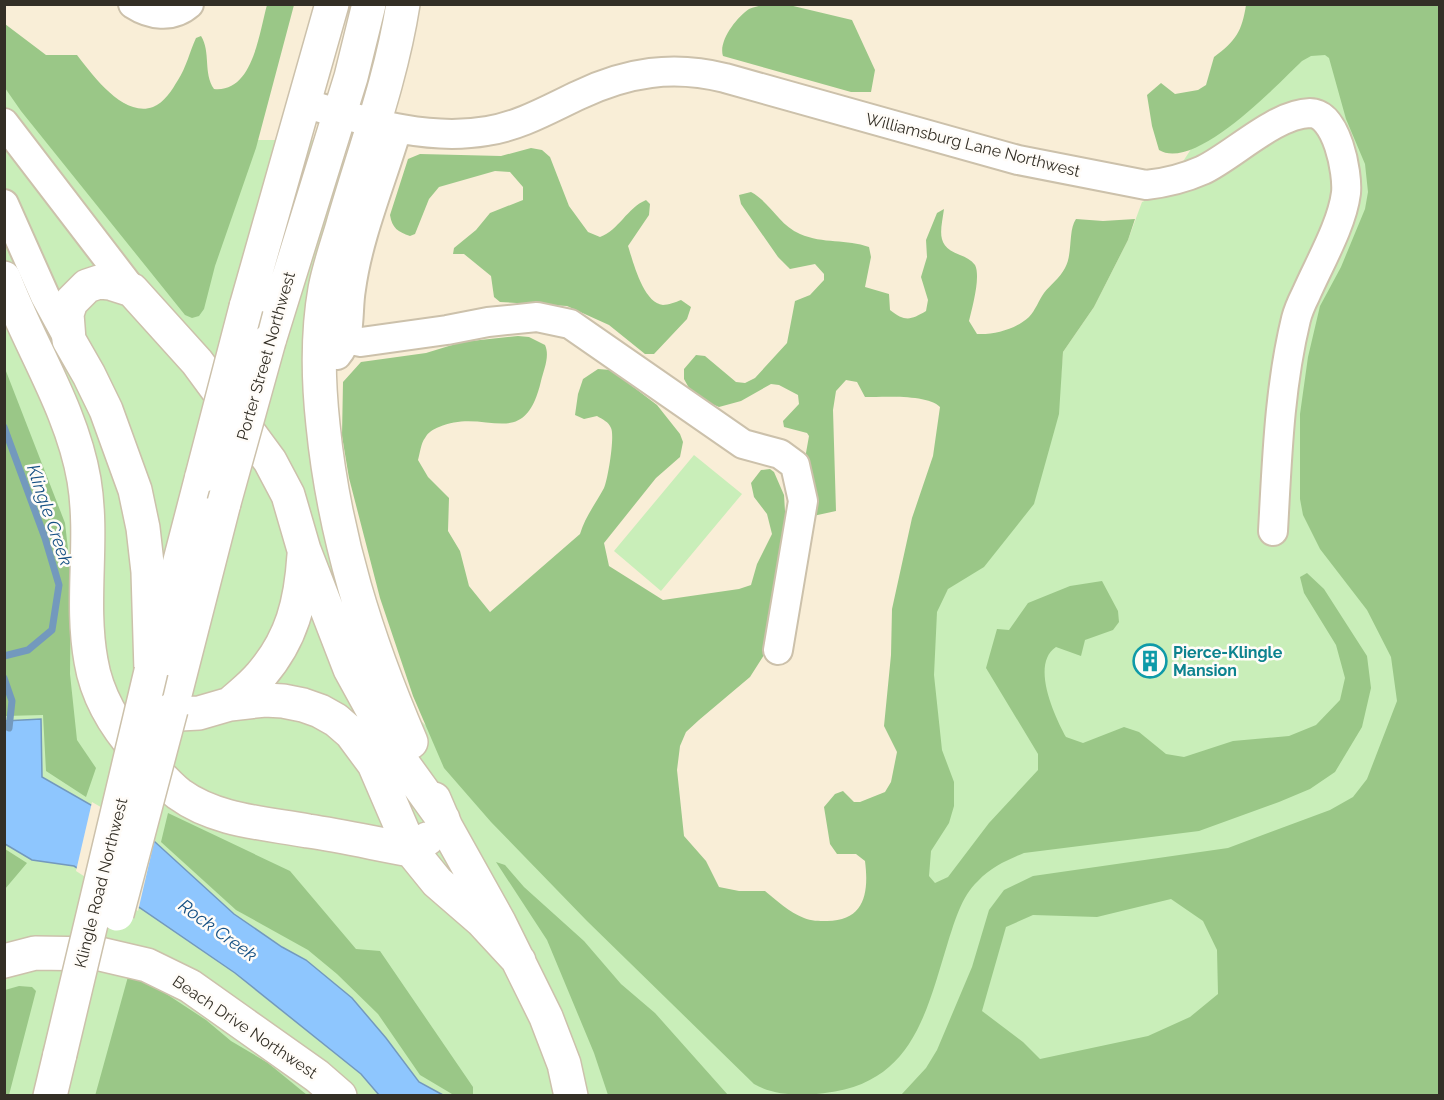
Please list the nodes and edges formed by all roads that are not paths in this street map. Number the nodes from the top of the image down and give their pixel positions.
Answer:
1 (133, 4) edge
2 (189, 4) edge
3 (332, 4) edge
4 (369, 4) edge
5 (403, 4) edge
6 (304, 103) junction
7 (340, 113) junction
8 (4, 123) edge
9 (386, 126) junction
10 (4, 204) edge
11 (4, 278) edge
12 (132, 291) junction
13 (346, 339) junction
14 (69, 340) junction
15 (319, 374) junction
16 (1273, 531) dead end
17 (304, 550) junction
18 (778, 650) dead end
19 (161, 652) junction
20 (228, 705) junction
21 (171, 710) junction
22 (445, 823) junction
23 (411, 850) junction
24 (4, 961) edge
25 (519, 961) junction
26 (70, 1056) junction
27 (570, 1093) edge
28 (50, 1095) edge
29 (72, 1095) edge
30 (340, 1095) edge

1 - 2 street
3 - 6 main road, Porter Street Northwest
4 - 7 main road, Porter Street Northwest
5 - 9 main road
6 - 7 street, Williamsburg Lane Northwest
6 - 19 main road, Porter Street Northwest, bridge
7 - 9 street, Williamsburg Lane Northwest
7 - 19 main road, Porter Street Northwest, bridge
8 - 12 street
9 - 13 street
9 - 15 main road
9 - 16 street, Williamsburg Lane Northwest
10 - 14 street
11 - 23 main road
12 - 14 main road
12 - 17 main road
13 - 15 street
13 - 18 street
14 - 19 main road
15 - 22 main road
17 - 20 main road
17 - 22 main road
19 - 21 main road
19 - 26 main road, Klingle Road Northwest, bridge
20 - 21 main road
20 - 23 main road
21 - 26 main road, Klingle Road Northwest, bridge
22 - 23 main road
22 - 25 main road
23 - 25 main road
24 - 30 main road, Beach Drive Northwest
25 - 27 main road
26 - 28 main road, Klingle Road Northwest
26 - 29 main road, Klingle Road Northwest

